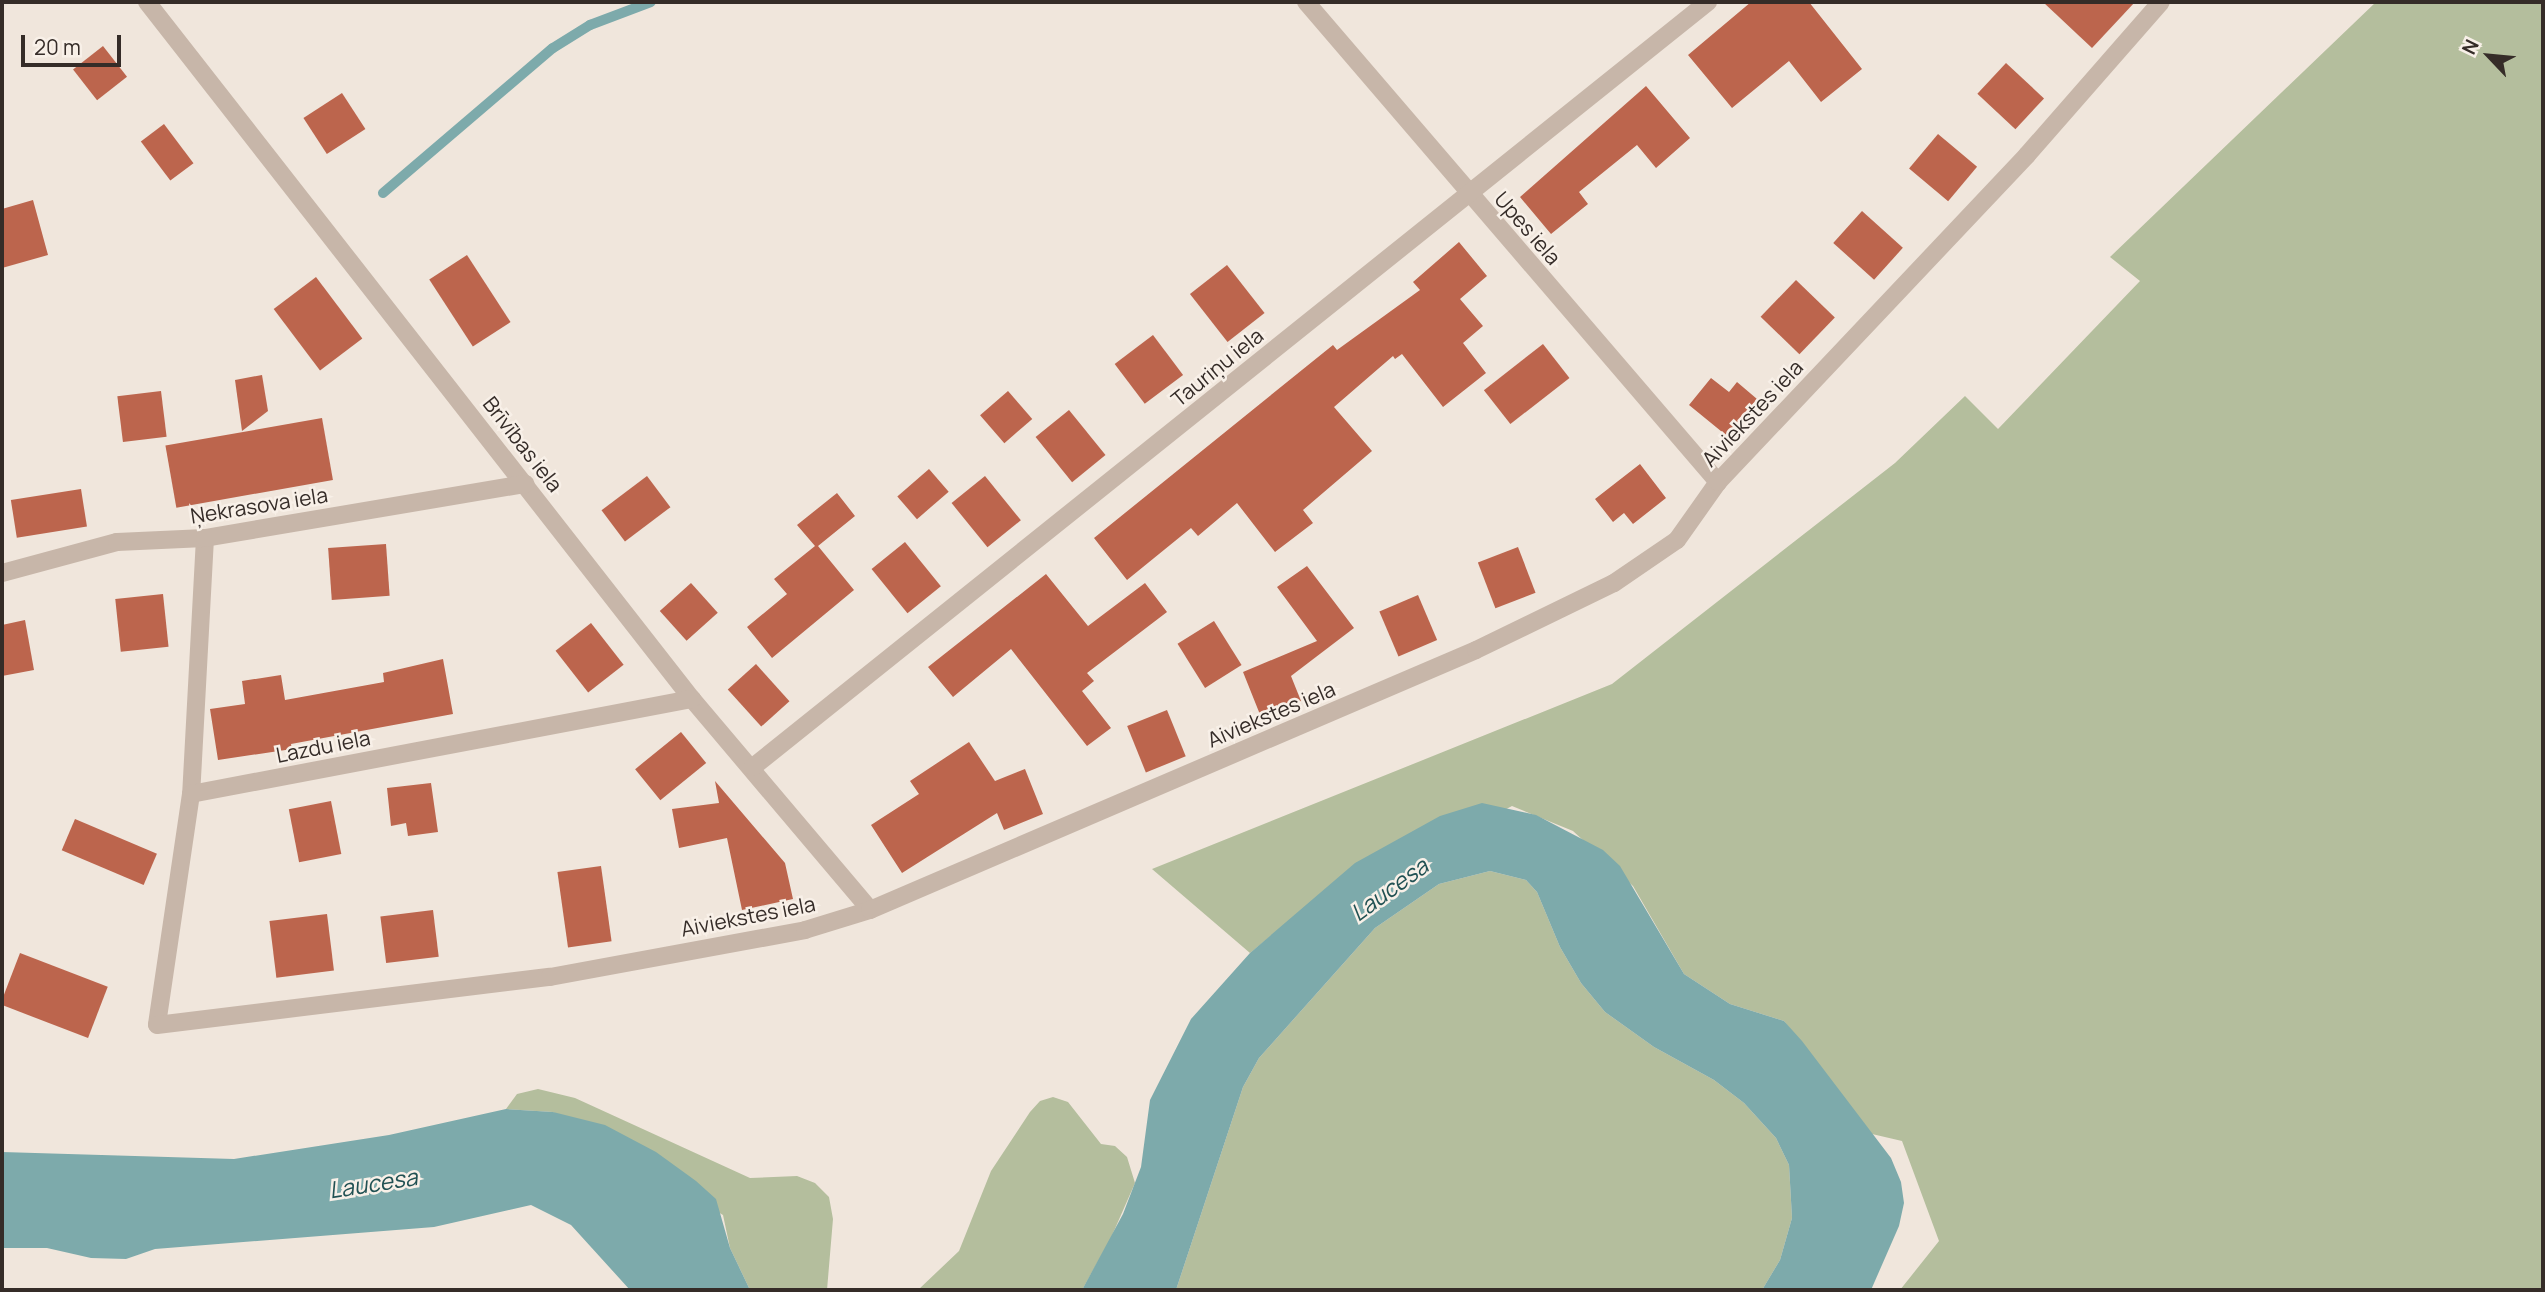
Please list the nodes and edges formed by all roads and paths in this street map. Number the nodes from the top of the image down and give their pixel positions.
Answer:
1 (147, 2) edge
2 (1306, 2) edge
3 (1708, 2) edge
4 (2161, 2) edge
5 (1469, 194) junction
6 (1718, 482) junction
7 (525, 484) junction
8 (205, 538) junction
9 (2, 573) edge
10 (692, 699) junction
11 (753, 767) junction
12 (191, 794) junction
13 (870, 910) junction

1 - 7 street, Brīvības iela
2 - 5 street, Upes iela
3 - 5 street, Tauriņu iela
4 - 6 street, Aiviekstes iela
5 - 6 street, Upes iela
5 - 11 street, Tauriņu iela
6 - 13 street, Aiviekstes iela
7 - 8 street, Ņekrasova iela
7 - 10 street, Brīvības iela
8 - 9 street, Ņekrasova iela
8 - 12 street
10 - 11 street, Brīvības iela
10 - 12 street, Lazdu iela
11 - 13 street, Brīvības iela
12 - 13 street, Aiviekstes iela

